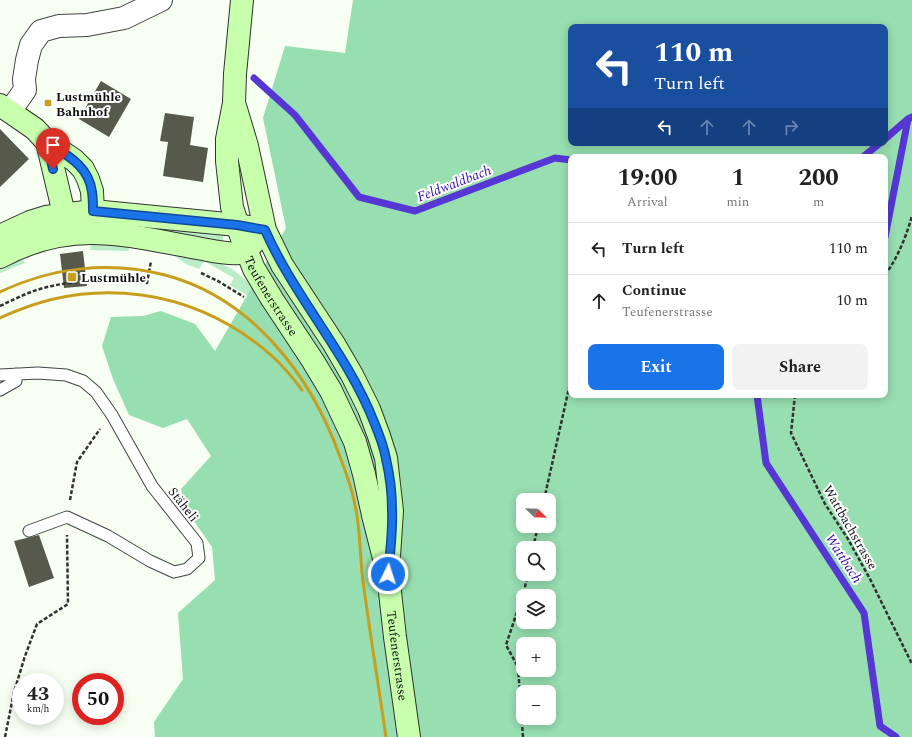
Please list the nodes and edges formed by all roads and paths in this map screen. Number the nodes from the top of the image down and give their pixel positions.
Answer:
1 (161, 0) edge
2 (242, 0) edge
3 (234, 103) junction
4 (5, 108) edge
5 (47, 142) junction
6 (93, 211) junction
7 (64, 214) junction
8 (912, 216) edge
9 (237, 225) junction
10 (265, 230) junction
11 (79, 233) junction
12 (0, 236) edge
13 (246, 250) junction
14 (0, 257) edge
15 (151, 258) dead end
16 (195, 271) dead end
17 (888, 271) edge
18 (248, 300) dead end
19 (0, 306) edge
20 (16, 374) junction
21 (0, 375) edge
22 (0, 390) edge
23 (568, 392) edge
24 (795, 398) edge
25 (112, 415) junction
26 (546, 493) edge
27 (67, 517) junction
28 (29, 531) dead end
29 (388, 574) junction
30 (526, 581) edge
31 (912, 664) edge
32 (5, 737) edge
33 (409, 737) edge
34 (523, 737) edge

1 - 4 street
2 - 3 main road
3 - 9 main road
3 - 10 main road, Teufenerstrasse
4 - 5 main road
5 - 6 main road
5 - 7 main road
6 - 7 main road
6 - 9 main road
6 - 11 main road
7 - 11 main road
7 - 12 main road
8 - 17 path
9 - 10 main road
9 - 13 main road
10 - 13 main road
10 - 29 main road, Teufenerstrasse
11 - 13 main road, Teufenerstrasse
11 - 14 main road, Teufenerstrasse
13 - 29 main road, Teufenerstrasse
15 - 19 path
16 - 18 path
20 - 21 lane, Stäheli
20 - 22 lane
20 - 25 lane, Stäheli
23 - 26 path
24 - 31 path, Wattbachstrasse
25 - 27 path
25 - 27 lane, Stäheli
27 - 28 lane
27 - 32 path
29 - 33 main road, Teufenerstrasse
30 - 34 path

